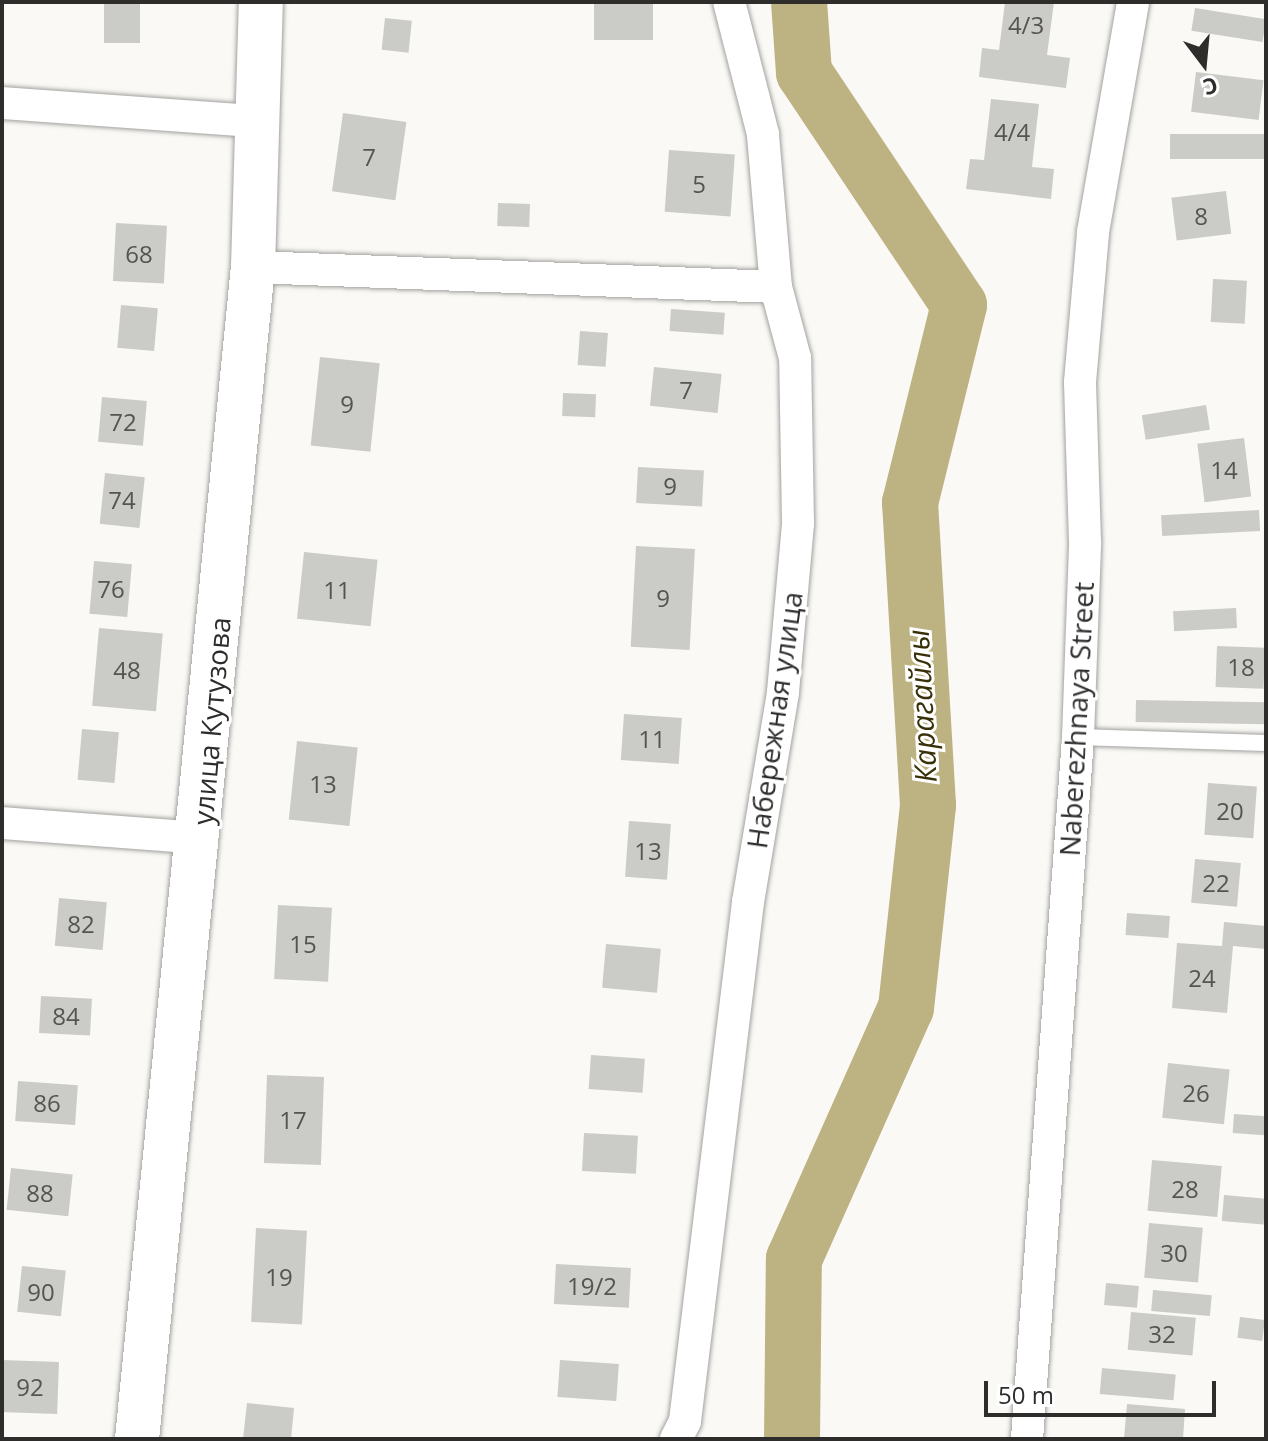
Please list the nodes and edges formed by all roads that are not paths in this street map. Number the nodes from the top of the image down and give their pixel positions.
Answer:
1 (261, 2) edge
2 (729, 2) edge
3 (1133, 2) edge
4 (2, 103) edge
5 (254, 121) junction
6 (253, 267) junction
7 (776, 287) junction
8 (1078, 737) junction
9 (1266, 743) edge
10 (2, 823) edge
11 (200, 838) junction
12 (137, 1439) edge
13 (676, 1439) edge
14 (1027, 1439) edge

1 - 5 main road, улица Кутузова
2 - 7 street, Набережная улица
3 - 8 street, Naberezhnaya Street
4 - 5 street
5 - 6 main road, улица Кутузова
6 - 7 street
6 - 11 main road, улица Кутузова
7 - 13 street, Набережная улица
8 - 9 lane
8 - 14 street, Naberezhnaya Street
10 - 11 street
11 - 12 main road, улица Кутузова

